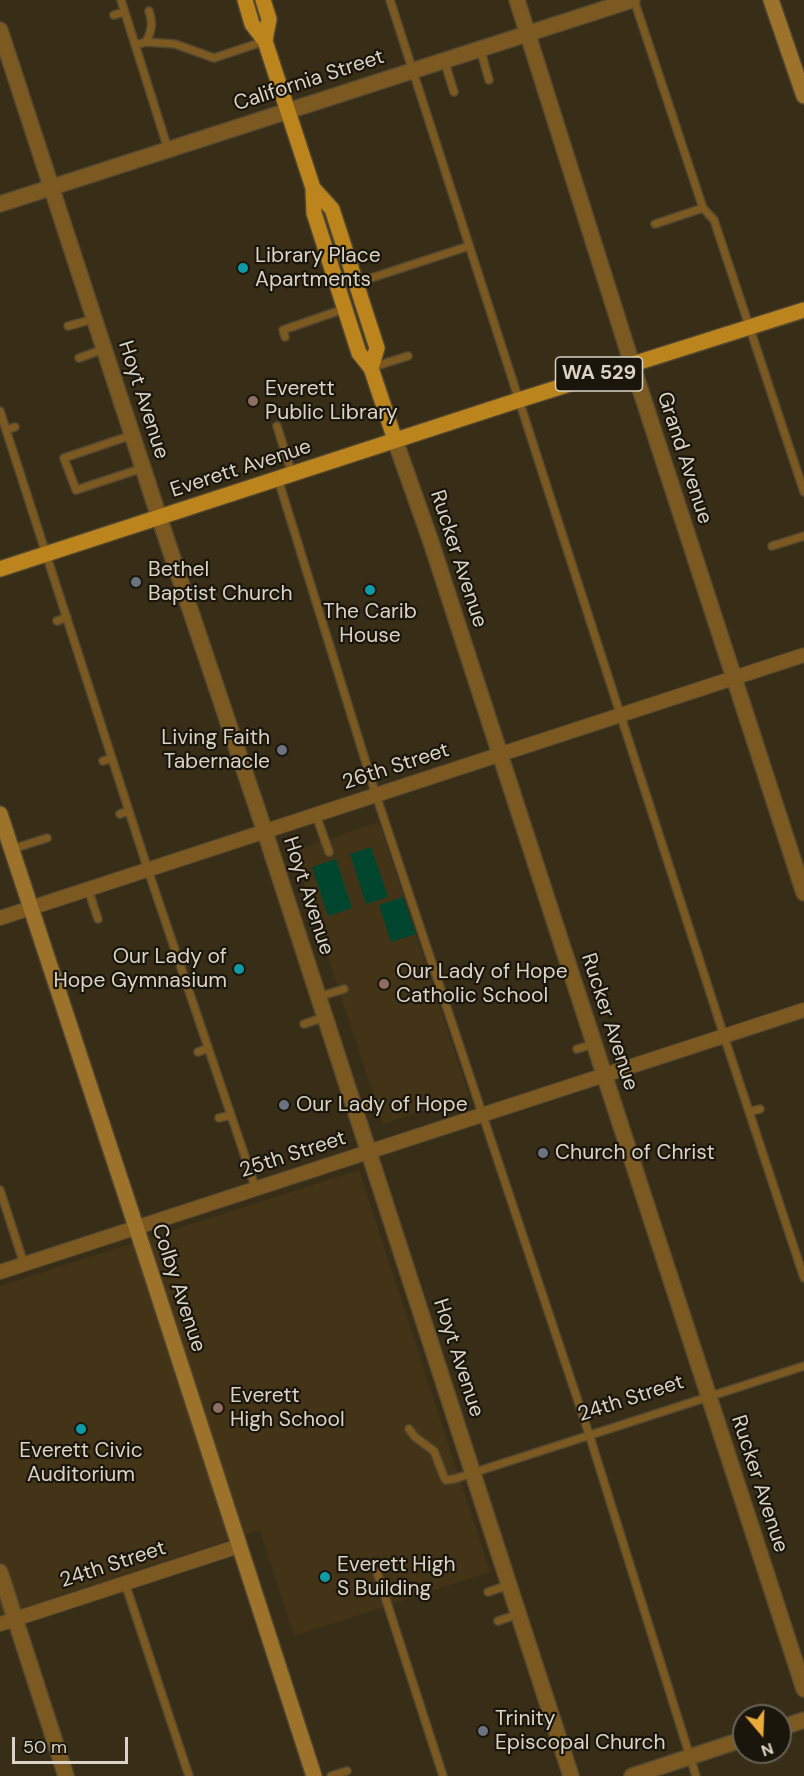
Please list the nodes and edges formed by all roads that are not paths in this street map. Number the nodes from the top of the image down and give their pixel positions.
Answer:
1 (121, 0) edge
2 (245, 0) edge
3 (263, 0) edge
4 (390, 0) edge
5 (518, 0) edge
6 (633, 0) edge
7 (771, 0) edge
8 (149, 11) dead end
9 (124, 12) junction
10 (114, 15) dead end
11 (0, 30) edge
12 (528, 32) junction
13 (265, 41) junction
14 (146, 42) junction
15 (135, 45) junction
16 (480, 48) junction
17 (444, 60) junction
18 (413, 70) junction
19 (489, 80) dead end
20 (454, 92) dead end
21 (804, 96) edge
22 (288, 110) junction
23 (168, 149) junction
24 (52, 188) junction
25 (313, 188) junction
26 (0, 204) edge
27 (704, 208) junction
28 (655, 224) dead end
29 (469, 246) junction
30 (356, 283) junction
31 (344, 309) junction
32 (804, 310) edge
33 (94, 319) junction
34 (68, 326) dead end
35 (749, 327) junction
36 (285, 336) dead end
37 (104, 349) junction
38 (408, 356) dead end
39 (79, 358) dead end
40 (632, 364) junction
41 (370, 368) junction
42 (519, 400) junction
43 (0, 411) edge
44 (277, 426) dead end
45 (15, 427) dead end
46 (6, 430) junction
47 (132, 435) junction
48 (395, 440) junction
49 (143, 468) junction
50 (285, 476) junction
51 (804, 492) edge
52 (159, 517) junction
53 (804, 536) edge
54 (772, 546) dead end
55 (46, 554) junction
56 (0, 570) edge
57 (67, 617) junction
58 (57, 621) dead end
59 (804, 655) edge
60 (734, 678) junction
61 (620, 716) junction
62 (500, 755) junction
63 (112, 758) junction
64 (103, 761) dead end
65 (376, 795) junction
66 (129, 811) junction
67 (0, 814) edge
68 (120, 814) dead end
69 (316, 815) junction
70 (265, 832) junction
71 (47, 838) dead end
72 (11, 849) junction
73 (329, 852) dead end
74 (148, 870) junction
75 (88, 889) junction
76 (804, 893) edge
77 (30, 908) junction
78 (0, 918) edge
79 (98, 919) dead end
80 (344, 989) dead end
81 (318, 997) junction
82 (804, 1010) edge
83 (325, 1017) junction
84 (304, 1024) dead end
85 (724, 1036) junction
86 (594, 1044) junction
87 (577, 1049) dead end
88 (209, 1051) junction
89 (220, 1051) dead end
90 (198, 1052) dead end
91 (604, 1075) junction
92 (481, 1081) dead end
93 (473, 1084) junction
94 (376, 1103) dead end
95 (760, 1109) dead end
96 (354, 1110) junction
97 (749, 1112) junction
98 (231, 1114) junction
99 (483, 1115) junction
100 (219, 1118) dead end
101 (368, 1152) junction
102 (256, 1189) junction
103 (0, 1190) edge
104 (137, 1228) junction
105 (24, 1264) junction
106 (0, 1272) edge
107 (804, 1278) edge
108 (804, 1366) edge
109 (709, 1397) junction
110 (409, 1429) dead end
111 (589, 1434) junction
112 (472, 1472) junction
113 (239, 1546) junction
114 (0, 1572) edge
115 (376, 1572) dead end
116 (125, 1583) junction
117 (509, 1585) junction
118 (488, 1592) dead end
119 (519, 1614) junction
120 (15, 1619) junction
121 (498, 1621) dead end
122 (0, 1624) edge
123 (413, 1649) dead end
124 (403, 1652) junction
125 (804, 1689) edge
126 (732, 1744) edge
127 (690, 1757) junction
128 (347, 1771) dead end
129 (66, 1776) edge
130 (189, 1776) edge
131 (314, 1776) edge
132 (331, 1776) edge
133 (443, 1776) edge
134 (571, 1776) edge
135 (632, 1776) edge
136 (696, 1776) edge

1 - 9 lane
2 - 13 main road, Rucker Avenue
3 - 13 main road, Rucker Avenue
4 - 18 lane
5 - 12 street, Grand Avenue
6 - 12 street, California Street
6 - 27 lane
7 - 21 main road
8 - 14 lane
9 - 10 lane
9 - 15 lane
11 - 24 street, Hoyt Avenue
12 - 16 street, California Street
12 - 40 street, Grand Avenue
13 - 14 lane
13 - 22 main road, Rucker Avenue
14 - 15 lane
15 - 23 lane
16 - 17 street, California Street
16 - 19 lane
17 - 18 street, California Street
17 - 20 lane
18 - 22 street, California Street
18 - 29 lane
22 - 23 street, California Street
22 - 25 main road, Rucker Avenue
23 - 24 street, California Street
24 - 26 street, California Street
24 - 33 street, Hoyt Avenue
25 - 30 main road, Rucker Avenue
25 - 31 main road, Rucker Avenue
27 - 28 lane
27 - 35 lane
29 - 30 lane
29 - 42 lane
30 - 41 main road, Rucker Avenue
31 - 36 lane
31 - 41 main road, Rucker Avenue
32 - 35 main road, Everett Avenue / WA 529
33 - 34 lane
33 - 37 street, Hoyt Avenue
35 - 40 main road, Everett Avenue / WA 529
35 - 51 lane
37 - 39 lane
37 - 47 street, Hoyt Avenue
38 - 41 lane
40 - 42 main road, Everett Avenue / WA 529
40 - 60 street, Grand Avenue
41 - 48 main road, Rucker Avenue
42 - 48 main road, Everett Avenue / WA 529
42 - 61 lane
43 - 46 lane
44 - 50 lane
45 - 46 lane
46 - 55 lane
47 - 49 street, Hoyt Avenue
47 - 49 lane
48 - 50 main road, Everett Avenue / WA 529
48 - 62 street, Rucker Avenue
49 - 52 street, Hoyt Avenue
50 - 52 main road, Everett Avenue / WA 529
50 - 65 lane
52 - 55 main road, Everett Avenue / WA 529
52 - 70 street, Hoyt Avenue
53 - 54 lane
55 - 56 main road, Everett Avenue / WA 529
55 - 57 lane
57 - 58 lane
57 - 63 lane
59 - 60 street, 26th Street
60 - 61 street, 26th Street
60 - 76 street, Grand Avenue
61 - 62 street, 26th Street
61 - 85 lane
62 - 65 street, 26th Street
62 - 86 street, Rucker Avenue
63 - 64 lane
63 - 66 lane
65 - 69 street, 26th Street
65 - 93 lane
66 - 68 lane
66 - 74 lane
67 - 72 main road, Colby Avenue
69 - 70 street, 26th Street
69 - 73 lane
70 - 74 street, 26th Street
70 - 81 street, Hoyt Avenue
71 - 72 lane
72 - 77 main road, Colby Avenue
74 - 75 street, 26th Street
74 - 88 lane
75 - 77 street, 26th Street
75 - 79 lane
77 - 78 street, 26th Street
77 - 104 main road, Colby Avenue
80 - 81 lane
81 - 83 street, Hoyt Avenue
82 - 85 street, 25th Street
83 - 84 lane
83 - 96 street, Hoyt Avenue
85 - 91 street, 25th Street
85 - 97 lane
86 - 87 lane
86 - 91 street, Rucker Avenue
88 - 89 lane
88 - 90 lane
88 - 98 lane
91 - 99 street, 25th Street
91 - 109 street, Rucker Avenue
92 - 93 lane
93 - 99 lane
94 - 96 lane
95 - 97 lane
96 - 101 street, Hoyt Avenue
97 - 107 lane
98 - 100 lane
98 - 102 lane
99 - 101 street, 25th Street
99 - 111 lane
101 - 102 street, 25th Street
101 - 112 street, Hoyt Avenue
102 - 104 street, 25th Street
103 - 105 lane
104 - 105 street, 25th Street
104 - 113 main road, Colby Avenue
105 - 106 street, 25th Street
108 - 109 lane, 24th Street
109 - 111 lane, 24th Street
109 - 125 street, Rucker Avenue
110 - 112 lane, 24th Street
111 - 112 lane, 24th Street
111 - 127 lane
112 - 117 street, Hoyt Avenue
113 - 116 street, 24th Street
113 - 131 main road, Colby Avenue
114 - 120 street
115 - 124 lane
116 - 120 street, 24th Street
116 - 130 lane
117 - 118 lane
117 - 119 street, Hoyt Avenue
119 - 121 lane
119 - 134 street, Hoyt Avenue
120 - 122 street, 24th Street
120 - 129 street
123 - 124 lane
124 - 133 lane
126 - 127 street
127 - 135 street
127 - 136 lane
128 - 132 lane

